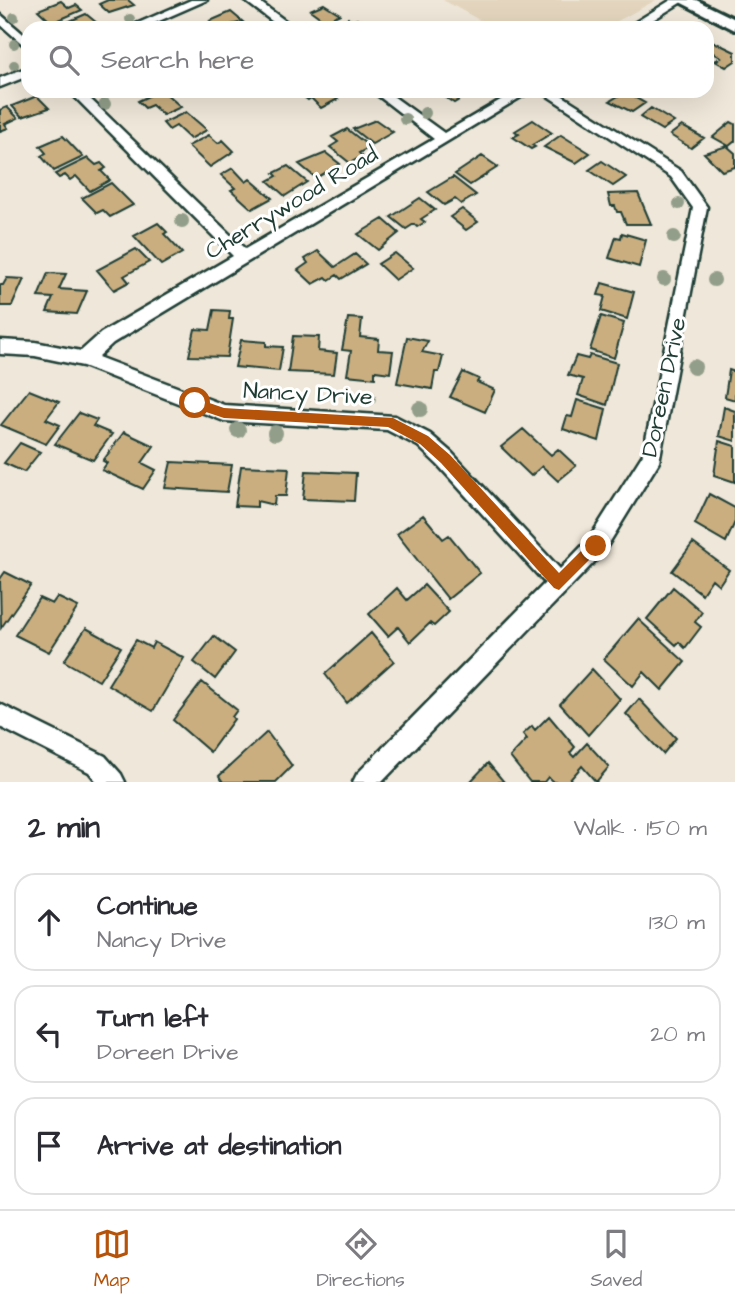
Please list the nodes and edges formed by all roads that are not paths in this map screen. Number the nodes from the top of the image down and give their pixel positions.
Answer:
1 (201, 0) edge
2 (250, 0) edge
3 (679, 0) edge
4 (684, 0) edge
5 (0, 17) edge
6 (150, 21) edge
7 (279, 21) edge
8 (644, 21) edge
9 (735, 26) edge
10 (21, 38) edge
11 (21, 74) edge
12 (0, 83) edge
13 (82, 98) edge
14 (387, 98) edge
15 (513, 98) edge
16 (557, 98) edge
17 (444, 139) junction
18 (244, 257) junction
19 (0, 346) edge
20 (84, 359) junction
21 (559, 583) junction
22 (0, 715) edge
23 (113, 782) edge
24 (365, 782) edge

1 - 6 street
2 - 7 street
3 - 8 street
4 - 9 main road
5 - 10 street
11 - 12 street
13 - 18 street
14 - 17 street
15 - 17 street, Cherrywood Road
16 - 21 street, Doreen Drive
17 - 18 street, Cherrywood Road
18 - 20 street, Cherrywood Road
19 - 20 street, Nancy Drive
20 - 21 street, Nancy Drive
21 - 24 street, Doreen Drive
22 - 23 street

